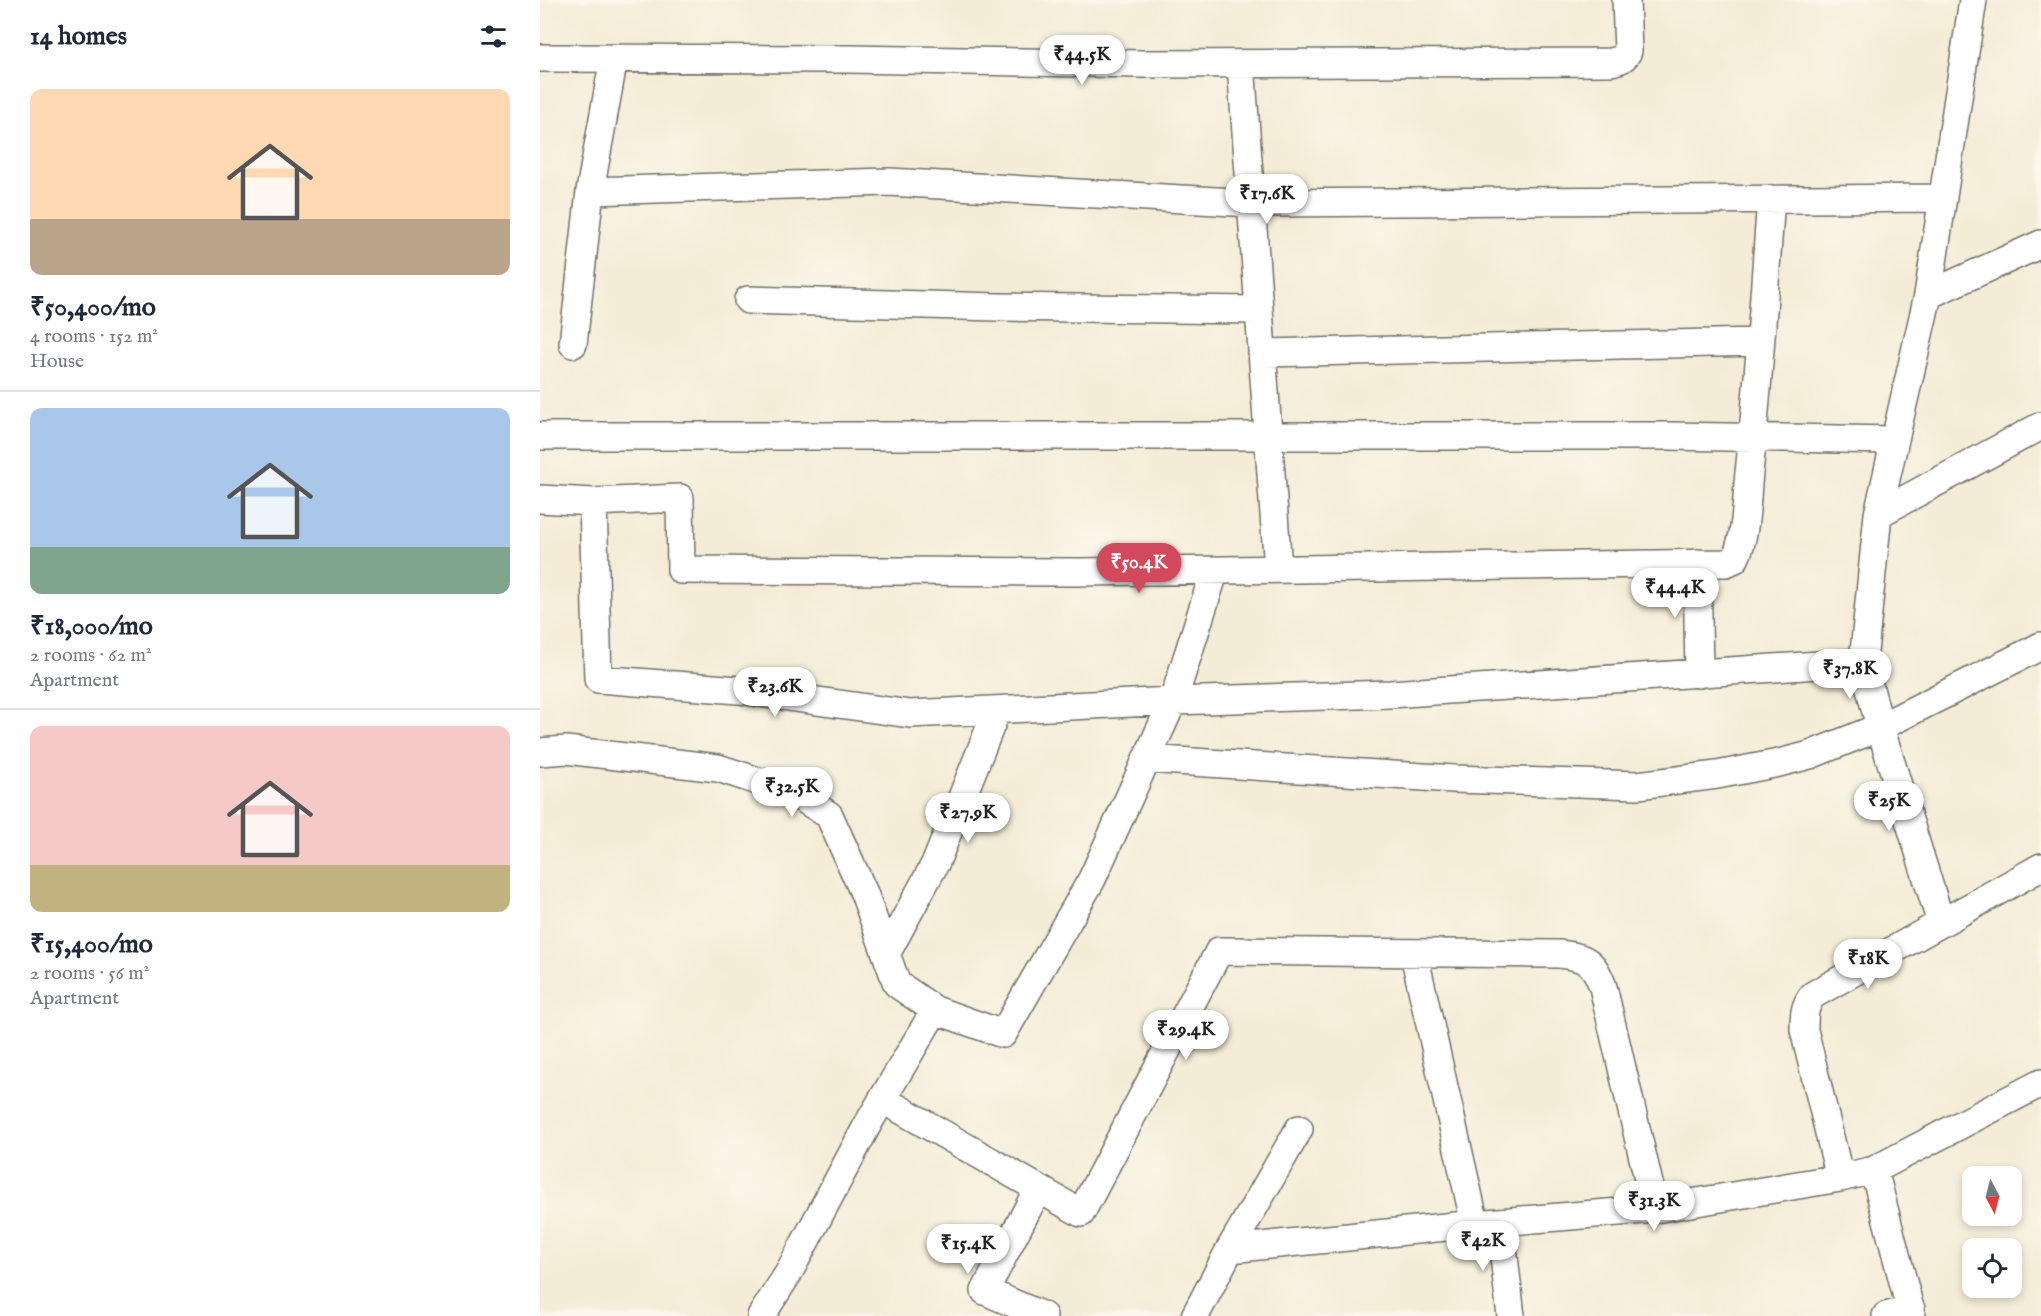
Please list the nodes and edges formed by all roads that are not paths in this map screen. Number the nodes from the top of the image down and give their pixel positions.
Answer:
1 (1626, 0) edge
2 (1973, 0) edge
3 (540, 58) edge
4 (614, 58) junction
5 (1241, 64) junction
6 (590, 191) junction
7 (1943, 198) junction
8 (1771, 200) junction
9 (1251, 203) junction
10 (2041, 244) edge
11 (1928, 295) junction
12 (748, 300) dead end
13 (1259, 310) junction
14 (1760, 342) junction
15 (573, 344) dead end
16 (1262, 353) junction
17 (2041, 426) edge
18 (1268, 435) junction
19 (540, 436) edge
20 (1754, 437) junction
21 (1894, 440) junction
22 (540, 499) edge
23 (593, 502) junction
24 (1878, 514) junction
25 (1697, 563) junction
26 (1278, 569) junction
27 (1215, 570) junction
28 (2041, 646) edge
29 (1863, 662) junction
30 (1699, 674) junction
31 (1173, 701) junction
32 (997, 710) junction
33 (1880, 727) junction
34 (540, 752) edge
35 (1146, 759) junction
36 (2041, 867) edge
37 (1941, 923) junction
38 (886, 954) junction
39 (1414, 954) junction
40 (935, 1010) junction
41 (2041, 1085) edge
42 (882, 1099) junction
43 (1299, 1129) dead end
44 (1874, 1170) junction
45 (1840, 1178) junction
46 (1038, 1188) junction
47 (1655, 1209) junction
48 (1487, 1223) junction
49 (1230, 1249) junction
50 (1903, 1314) edge
51 (760, 1316) edge
52 (1043, 1316) edge
53 (1195, 1316) edge
54 (1511, 1316) edge

1 - 5 street
2 - 7 street
3 - 4 street
4 - 5 street
4 - 6 street
5 - 9 street
6 - 9 street
6 - 15 street
7 - 8 street
7 - 11 street
8 - 9 street
8 - 14 street
9 - 13 street
10 - 11 street
11 - 21 street
12 - 13 street
13 - 16 street
14 - 16 street
14 - 20 street
16 - 18 street
17 - 24 street
18 - 19 street
18 - 20 street
18 - 26 street
20 - 21 street
20 - 25 street
21 - 24 street
22 - 23 street
23 - 27 street
23 - 32 street
24 - 29 street
25 - 26 street
25 - 30 street
26 - 27 street
27 - 31 street
28 - 33 street
29 - 30 street
29 - 33 street
30 - 31 street
31 - 32 street
31 - 35 street
32 - 38 street
33 - 35 street
33 - 37 street
34 - 38 street
35 - 40 street
36 - 37 street
37 - 45 street
38 - 40 street
39 - 46 street
39 - 47 street
39 - 48 street
40 - 42 street
41 - 44 street
42 - 46 street
42 - 51 street
43 - 49 street
44 - 45 street
44 - 50 street
45 - 47 street
46 - 52 street
47 - 48 street
48 - 49 street
48 - 54 street
49 - 53 street

